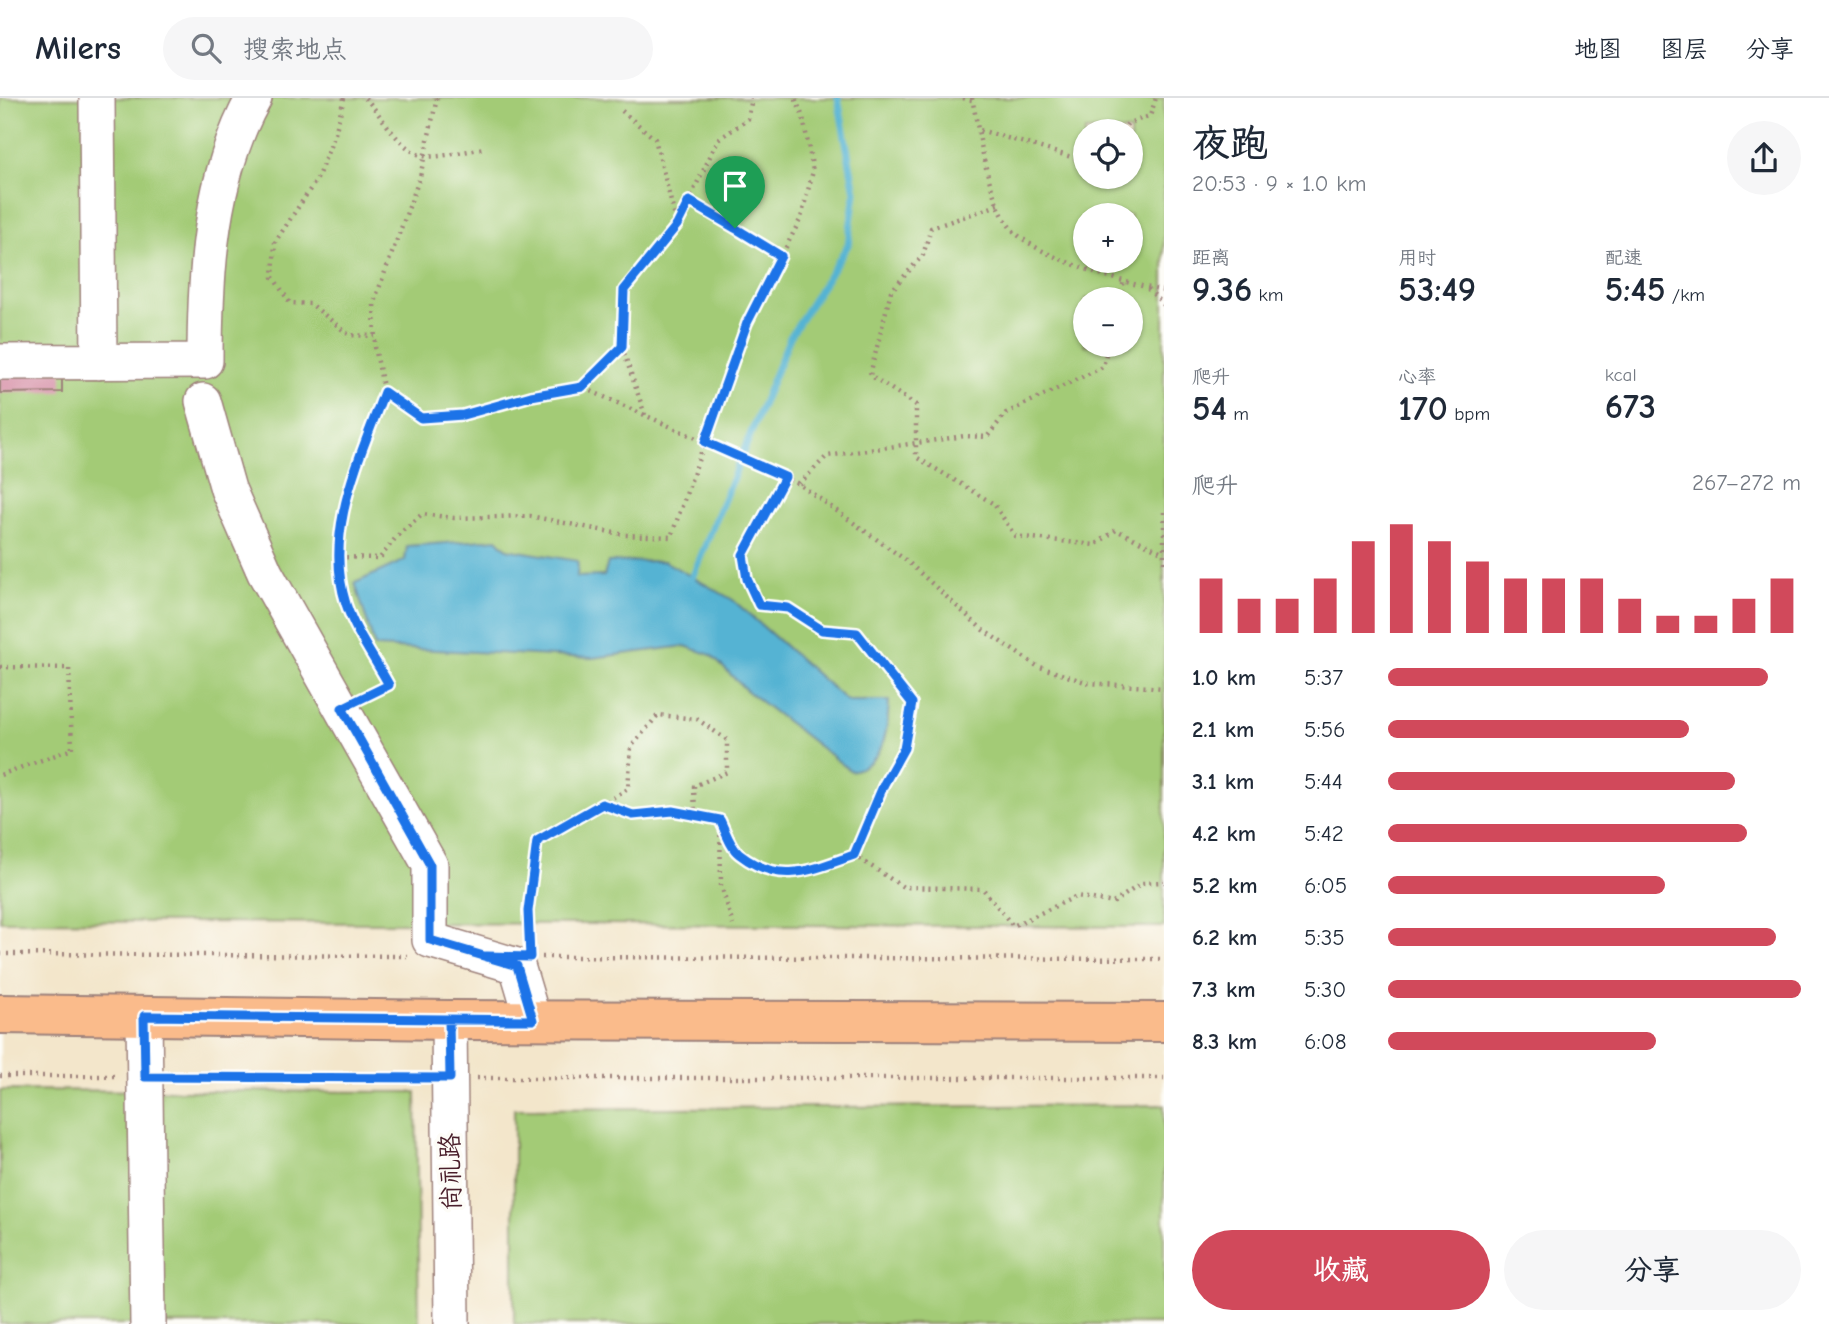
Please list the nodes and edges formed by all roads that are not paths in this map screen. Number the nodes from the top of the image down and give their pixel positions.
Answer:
1 (97, 98) edge
2 (254, 98) edge
3 (0, 362) edge
4 (99, 362) junction
5 (203, 401) dead end
6 (0, 1014) edge
7 (144, 1016) junction
8 (449, 1020) junction
9 (533, 1020) junction
10 (1164, 1022) edge
11 (148, 1324) edge
12 (452, 1324) edge

1 - 4 street
2 - 4 street
3 - 4 street
5 - 9 street
6 - 7 main road
7 - 8 main road
7 - 11 street
8 - 9 main road
8 - 12 street, 尚礼路
9 - 10 main road

